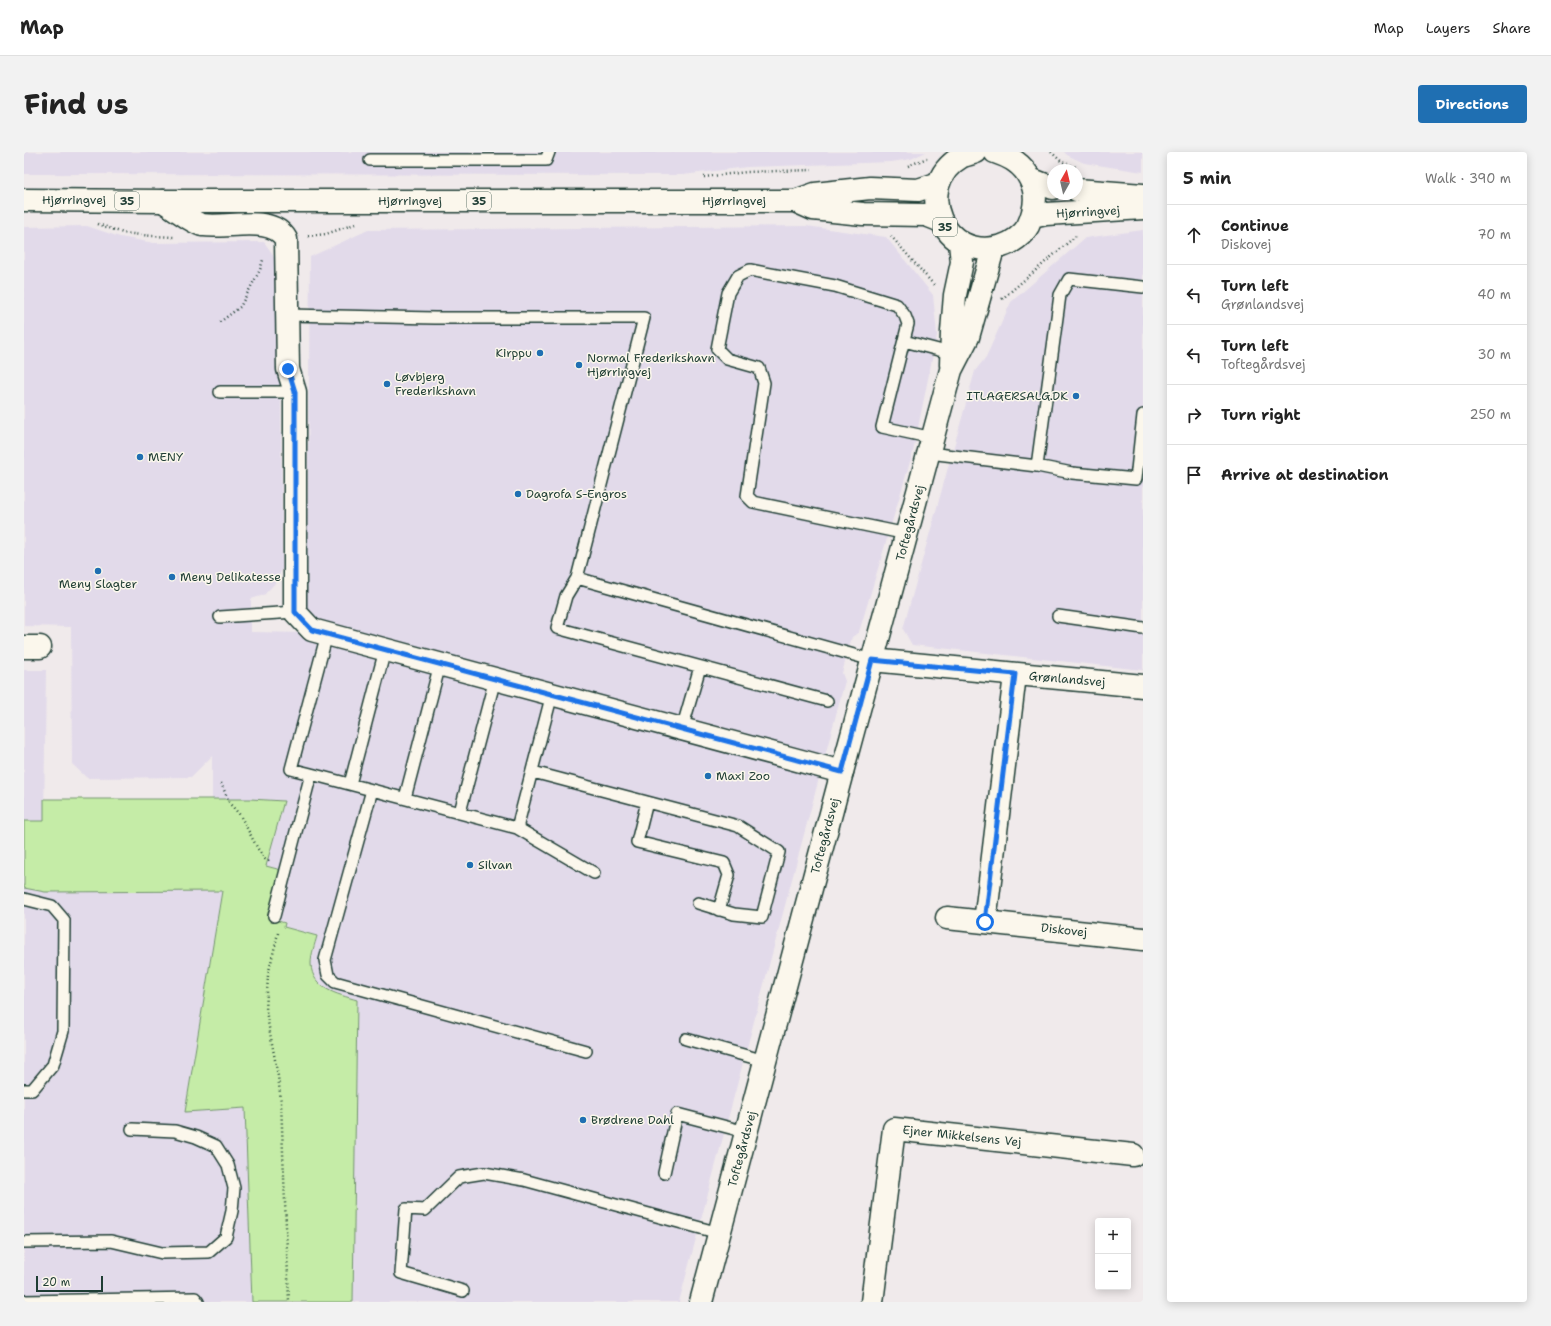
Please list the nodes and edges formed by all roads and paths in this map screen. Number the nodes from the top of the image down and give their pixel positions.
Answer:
1 (549, 152) edge
2 (976, 152) edge
3 (1004, 154) edge
4 (370, 160) dead end
5 (1030, 179) junction
6 (939, 183) junction
7 (1047, 186) edge
8 (1083, 190) edge
9 (1143, 195) edge
10 (24, 200) edge
11 (163, 201) junction
12 (795, 201) junction
13 (1143, 208) edge
14 (1032, 217) junction
15 (941, 221) junction
16 (95, 223) dead end
17 (359, 223) dead end
18 (176, 237) dead end
19 (286, 239) junction
20 (960, 243) junction
21 (993, 249) junction
22 (263, 257) dead end
23 (1143, 287) edge
24 (287, 315) junction
25 (220, 322) dead end
26 (904, 341) junction
27 (954, 359) junction
28 (220, 392) dead end
29 (295, 392) junction
30 (1143, 415) edge
31 (931, 446) junction
32 (1037, 466) junction
33 (907, 534) junction
34 (578, 578) junction
35 (295, 612) junction
36 (1058, 616) dead end
37 (220, 617) dead end
38 (1143, 628) edge
39 (327, 634) junction
40 (385, 650) junction
41 (872, 660) junction
42 (440, 664) junction
43 (700, 666) junction
44 (1015, 674) junction
45 (495, 679) junction
46 (1143, 686) edge
47 (552, 694) junction
48 (827, 701) dead end
49 (682, 729) junction
50 (533, 772) junction
51 (842, 772) junction
52 (311, 774) junction
53 (221, 783) dead end
54 (350, 784) junction
55 (372, 790) junction
56 (405, 798) junction
57 (647, 802) junction
58 (460, 812) junction
59 (517, 828) junction
60 (287, 866) junction
61 (594, 873) dead end
62 (24, 899) edge
63 (698, 903) dead end
64 (719, 910) junction
65 (274, 916) joint
66 (947, 918) dead end
67 (985, 922) junction
68 (1143, 939) edge
69 (686, 1039) dead end
70 (586, 1051) dead end
71 (765, 1061) junction
72 (24, 1090) edge
73 (132, 1129) dead end
74 (746, 1132) junction
75 (1133, 1154) dead end
76 (664, 1173) dead end
77 (719, 1232) junction
78 (24, 1242) edge
79 (463, 1291) dead end
80 (24, 1301) edge
81 (198, 1302) edge
82 (288, 1302) edge
83 (701, 1302) edge
84 (872, 1302) edge

1 - 4 lane
2 - 6 street, 35
3 - 5 street, 35
5 - 7 street
5 - 14 street, 35
6 - 12 street, Hjørringvej / 35
6 - 15 street, 35
8 - 9 street, Hjørringvej
10 - 11 street, Hjørringvej / 35
11 - 12 street, Hjørringvej / 35
11 - 19 street
12 - 15 street, Hjørringvej / 35
13 - 14 street, Hjørringvej
14 - 21 street, 35
15 - 20 street, 35
16 - 18 path
17 - 19 path
19 - 24 street
20 - 21 street, 35
20 - 27 street, Toftegårdsvej
21 - 27 street, Toftegårdsvej
22 - 25 path
23 - 32 lane
24 - 29 street
24 - 34 lane
26 - 27 lane
26 - 31 lane
26 - 33 lane
27 - 31 street, Toftegårdsvej
28 - 29 lane
29 - 35 street
30 - 32 lane
31 - 32 lane
31 - 33 street, Toftegårdsvej
33 - 41 street, Toftegårdsvej
34 - 41 lane
34 - 43 lane
35 - 37 lane
35 - 39 street
36 - 38 lane
39 - 40 street
39 - 52 lane
40 - 42 street
40 - 54 lane
41 - 44 street, Grønlandsvej
41 - 51 street, Toftegårdsvej
42 - 45 street
42 - 56 lane
43 - 48 lane
43 - 49 lane
44 - 46 street, Grønlandsvej
44 - 67 street
45 - 47 street
45 - 58 lane
47 - 49 street
47 - 50 lane
49 - 51 street
50 - 57 lane
50 - 59 lane
51 - 71 street, Toftegårdsvej
52 - 54 lane
52 - 60 lane
53 - 60 path
54 - 55 lane
55 - 56 lane
55 - 70 lane
56 - 58 lane
57 - 64 lane
57 - 64 lane
58 - 59 lane
59 - 61 lane
60 - 65 lane
62 - 72 lane
63 - 64 lane
65 - 82 path
66 - 67 street, Diskovej
67 - 68 street, Diskovej
69 - 71 lane
71 - 74 street, Toftegårdsvej
73 - 78 lane
74 - 76 lane
74 - 77 street, Toftegårdsvej
75 - 84 street, Ejner Mikkelsens Vej
77 - 79 lane
77 - 83 street, Toftegårdsvej
80 - 81 lane

